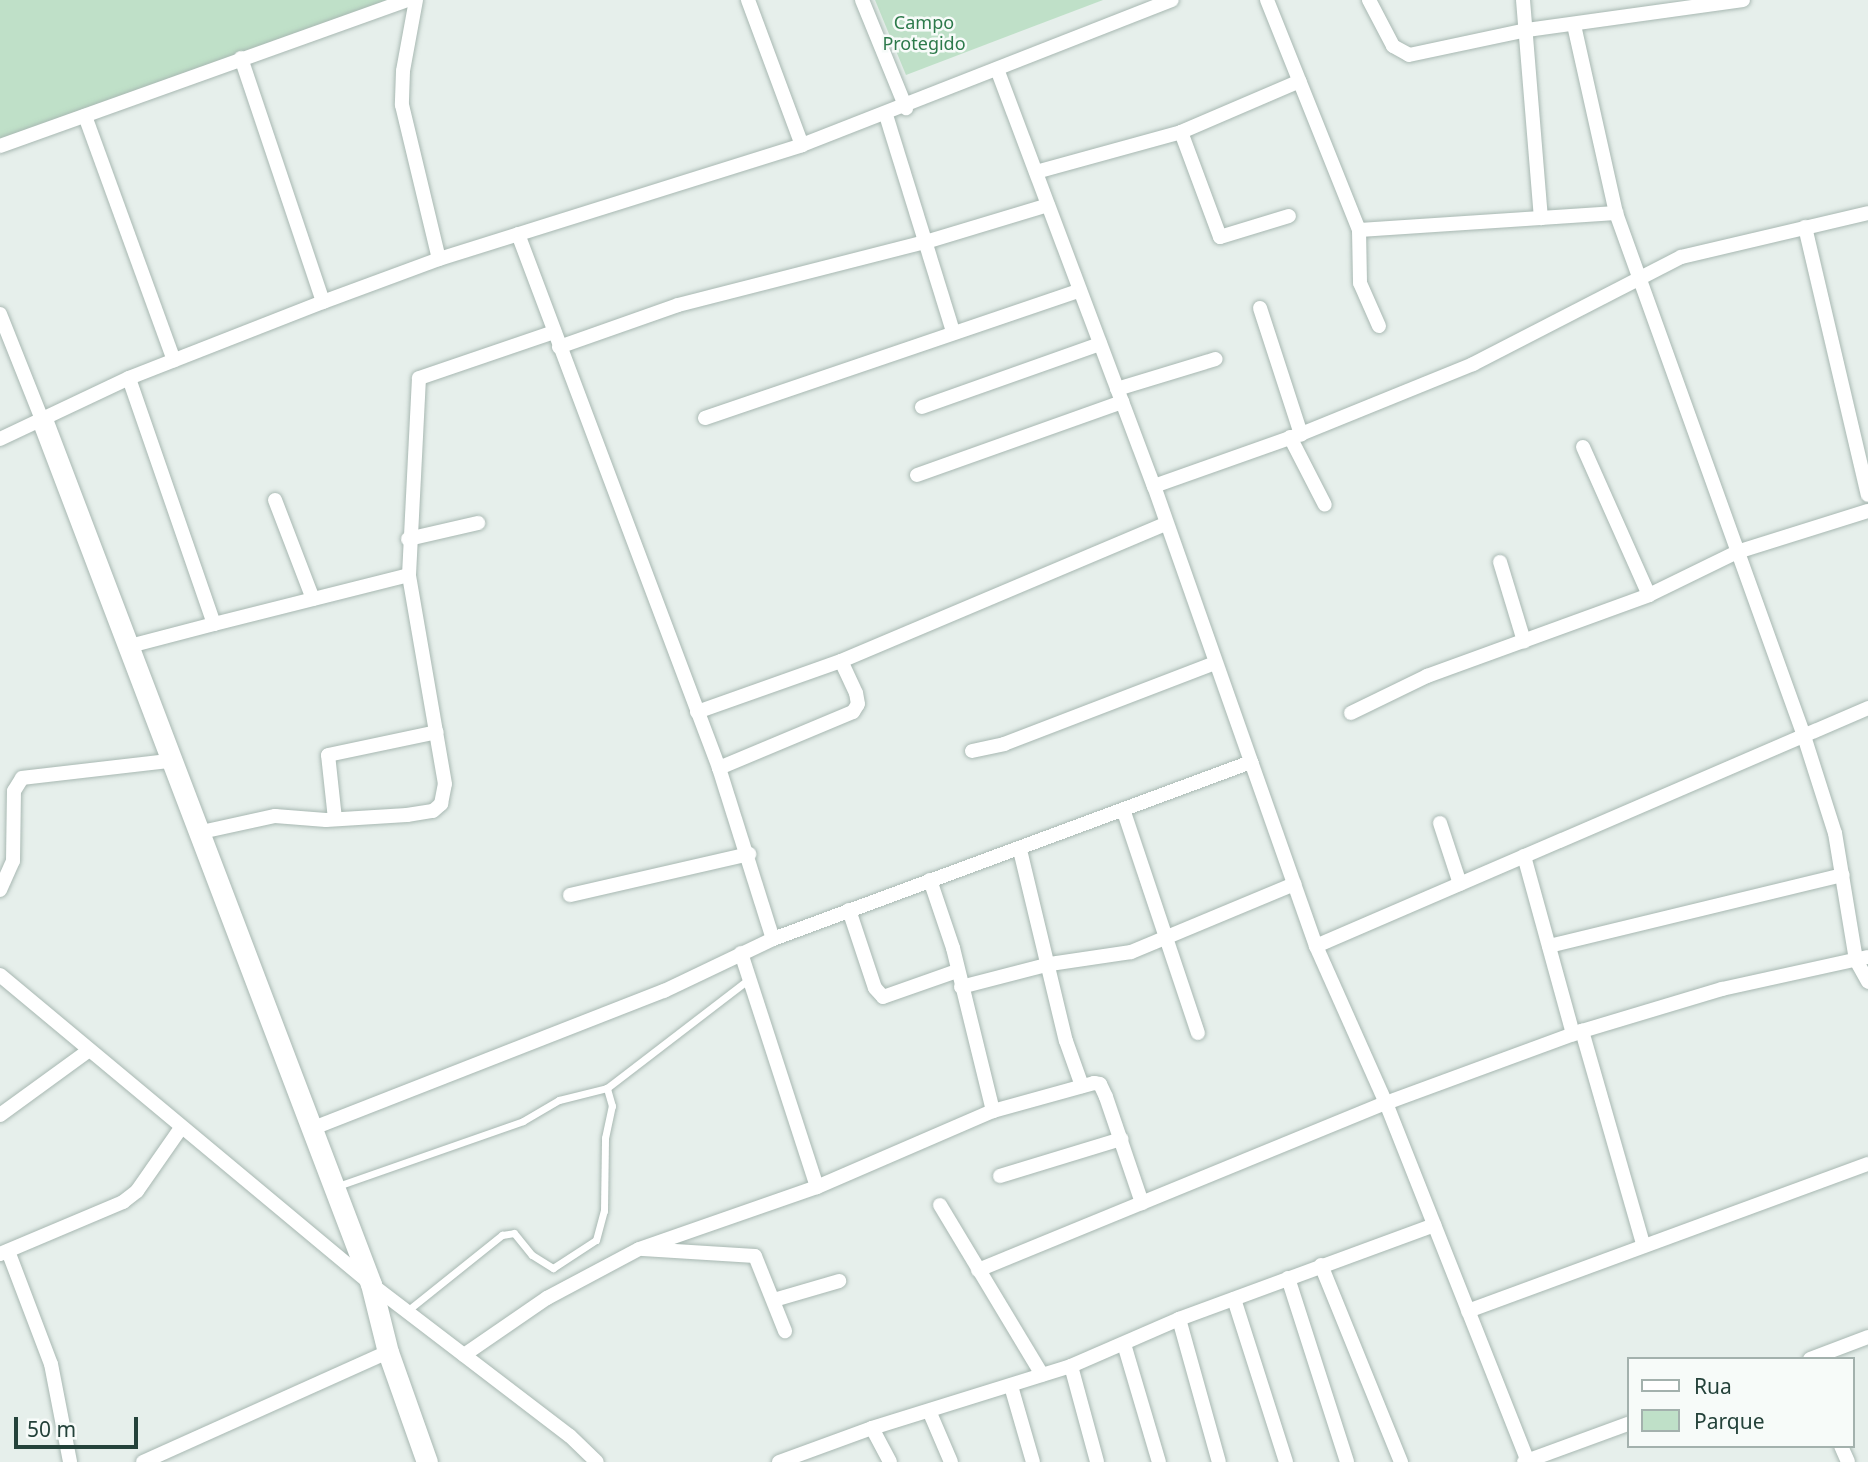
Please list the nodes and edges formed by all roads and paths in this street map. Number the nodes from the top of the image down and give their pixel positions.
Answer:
1 (407, 0) edge
2 (416, 0) edge
3 (748, 0) edge
4 (862, 0) edge
5 (1172, 0) edge
6 (1267, 0) edge
7 (1369, 0) edge
8 (1523, 0) edge
9 (1742, 0) edge
10 (1727, 1) edge
11 (1574, 25) junction
12 (1527, 30) junction
13 (241, 58) junction
14 (997, 69) junction
15 (1300, 81) junction
16 (906, 108) junction
17 (886, 115) junction
18 (85, 116) junction
19 (1181, 132) junction
20 (802, 145) junction
21 (0, 146) edge
22 (1036, 172) junction
23 (1048, 205) junction
24 (1616, 213) junction
25 (1868, 213) edge
26 (1289, 216) dead end
27 (1541, 218) junction
28 (1805, 227) junction
29 (1359, 230) junction
30 (518, 234) junction
31 (929, 241) junction
32 (439, 259) junction
33 (1640, 279) junction
34 (1080, 290) junction
35 (323, 302) junction
36 (1260, 308) dead end
37 (0, 314) edge
38 (1379, 326) dead end
39 (953, 331) junction
40 (556, 340) junction
41 (1100, 344) junction
42 (1216, 359) dead end
43 (174, 360) junction
44 (129, 378) junction
45 (1120, 396) junction
46 (922, 407) dead end
47 (705, 418) dead end
48 (43, 422) junction
49 (1295, 435) junction
50 (0, 439) edge
51 (1583, 447) dead end
52 (917, 475) dead end
53 (1154, 486) junction
54 (1868, 495) edge
55 (275, 500) dead end
56 (1325, 505) dead end
57 (1868, 511) edge
58 (478, 523) dead end
59 (1166, 524) junction
60 (408, 539) junction
61 (1737, 552) junction
62 (1500, 562) dead end
63 (409, 575) junction
64 (1649, 595) junction
65 (313, 599) junction
66 (214, 624) junction
67 (1524, 641) junction
68 (126, 647) junction
69 (841, 662) junction
70 (1215, 663) junction
71 (1868, 708) edge
72 (697, 712) junction
73 (1351, 713) dead end
74 (436, 732) junction
75 (1803, 733) junction
76 (972, 751) dead end
77 (170, 761) junction
78 (1251, 762) junction
79 (719, 768) junction
80 (1124, 812) junction
81 (335, 819) junction
82 (1440, 823) dead end
83 (197, 833) junction
84 (1020, 850) junction
85 (749, 854) junction
86 (1524, 856) junction
87 (1843, 875) junction
88 (930, 880) junction
89 (1294, 884) junction
90 (1460, 884) junction
91 (0, 890) edge
92 (570, 895) dead end
93 (849, 911) junction
94 (1165, 937) junction
95 (772, 939) junction
96 (1316, 946) junction
97 (1549, 946) junction
98 (741, 953) junction
99 (1862, 958) edge
100 (1050, 964) junction
101 (957, 971) junction
102 (0, 975) edge
103 (749, 979) junction
104 (1868, 982) edge
105 (961, 986) junction
106 (1198, 1033) dead end
107 (1577, 1033) junction
108 (89, 1051) junction
109 (1082, 1086) junction
110 (607, 1088) junction
111 (1386, 1103) junction
112 (993, 1111) junction
113 (0, 1115) edge
114 (181, 1128) junction
115 (311, 1129) junction
116 (1121, 1139) junction
117 (1868, 1164) edge
118 (1000, 1176) dead end
119 (335, 1187) junction
120 (817, 1187) junction
121 (1142, 1203) junction
122 (940, 1205) dead end
123 (1434, 1225) junction
124 (1643, 1244) junction
125 (639, 1249) junction
126 (4, 1253) edge
127 (1321, 1265) junction
128 (978, 1270) junction
129 (1288, 1278) junction
130 (839, 1282) dead end
131 (371, 1284) junction
132 (1234, 1299) junction
133 (774, 1300) junction
134 (406, 1311) junction
135 (1468, 1311) junction
136 (1179, 1319) junction
137 (785, 1331) dead end
138 (1868, 1337) edge
139 (1124, 1344) junction
140 (387, 1352) junction
141 (464, 1354) junction
142 (1815, 1357) edge
143 (1071, 1366) junction
144 (1042, 1375) junction
145 (1012, 1386) junction
146 (930, 1413) junction
147 (1626, 1425) edge
148 (872, 1427) junction
149 (817, 1455) edge
150 (70, 1462) edge
151 (143, 1462) edge
152 (427, 1462) edge
153 (597, 1462) edge
154 (779, 1462) edge
155 (890, 1462) edge
156 (951, 1462) edge
157 (1033, 1462) edge
158 (1097, 1462) edge
159 (1159, 1462) edge
160 (1219, 1462) edge
161 (1286, 1462) edge
162 (1347, 1462) edge
163 (1401, 1462) edge
164 (1527, 1462) edge

1 - 13 street
2 - 32 street
3 - 20 street
4 - 16 street
5 - 14 street
6 - 15 street
7 - 12 street
8 - 12 street
9 - 10 street
10 - 11 street
11 - 12 street
11 - 24 street
12 - 27 street
13 - 18 street
13 - 35 street
14 - 16 street
14 - 22 street
15 - 19 street
15 - 29 street
16 - 17 street
17 - 20 street
17 - 31 street
18 - 21 street
18 - 43 street
19 - 22 street
19 - 26 street
20 - 30 street
22 - 23 street
23 - 31 street
23 - 34 street
24 - 27 street
24 - 33 street
25 - 28 street
27 - 29 street
28 - 33 street
28 - 54 street
29 - 38 street
30 - 32 street
30 - 40 street
31 - 39 street
31 - 40 street
32 - 35 street
33 - 49 street
33 - 61 street
34 - 39 street
34 - 41 street
35 - 43 street
36 - 49 street
37 - 48 street
39 - 47 street
40 - 60 street
40 - 72 street
41 - 45 street
41 - 46 street
42 - 45 street
43 - 44 street
44 - 48 street
44 - 66 street
45 - 52 street
45 - 53 street
48 - 50 street
48 - 68 street
49 - 53 street
49 - 56 street
51 - 64 street
53 - 59 street
55 - 65 street
57 - 61 street
58 - 60 street
59 - 69 street
59 - 70 street
60 - 63 street
61 - 64 street
61 - 75 street
62 - 67 street
63 - 65 street
63 - 74 street
64 - 67 street
65 - 66 street
66 - 68 street
67 - 73 street
68 - 77 street
69 - 72 street
69 - 79 street
70 - 76 street
70 - 78 street
71 - 75 street
72 - 79 street
74 - 81 street
74 - 81 street
75 - 86 street
75 - 87 street
77 - 83 street
77 - 91 street
78 - 80 street
78 - 89 street
79 - 85 street
80 - 84 street
80 - 94 street
81 - 83 street
82 - 90 street
83 - 115 street
84 - 88 street
84 - 100 street
85 - 92 street
85 - 95 street
86 - 90 street
86 - 97 street
87 - 97 street
87 - 99 street
88 - 93 street
88 - 101 street
89 - 94 street
89 - 96 street
90 - 96 street
93 - 95 street
93 - 101 street
94 - 100 street
94 - 106 street
95 - 98 street
96 - 111 street
97 - 107 street
98 - 103 street
98 - 115 street
99 - 104 street
99 - 107 street
100 - 105 street
100 - 109 street
101 - 105 street
102 - 108 street
103 - 110 lane
103 - 120 street
105 - 112 street
107 - 111 street
107 - 124 street
108 - 113 street
108 - 114 street
109 - 112 street
109 - 116 street
110 - 119 lane
110 - 134 lane
111 - 121 street
111 - 123 street
112 - 120 street
114 - 126 street
114 - 131 street
115 - 119 street
116 - 118 street
116 - 121 street
117 - 124 street
119 - 131 street
120 - 125 street
121 - 128 street
122 - 128 street
123 - 127 street
123 - 135 street
124 - 135 street
125 - 133 street
125 - 141 street
126 - 150 street
127 - 129 street
127 - 163 street
128 - 144 street
129 - 132 street
129 - 162 street
130 - 133 street
131 - 134 street
131 - 140 street
132 - 136 street
132 - 161 street
133 - 137 street
134 - 141 street
135 - 164 street
136 - 139 street
136 - 160 street
138 - 142 street
139 - 143 street
139 - 159 street
140 - 151 street
140 - 152 street
141 - 153 street
143 - 144 street
143 - 158 street
144 - 145 street
145 - 146 street
145 - 157 street
146 - 148 street
146 - 156 street
147 - 164 street
148 - 149 street
148 - 155 street
149 - 154 street

